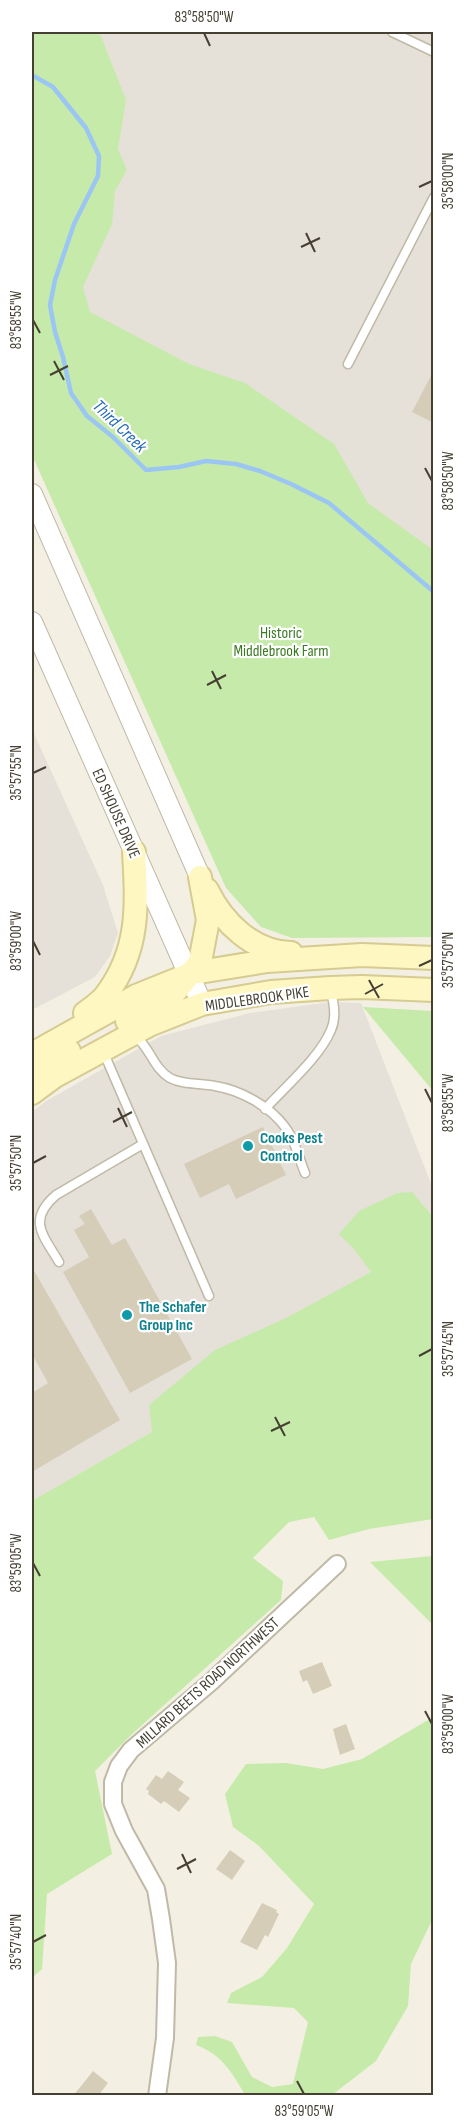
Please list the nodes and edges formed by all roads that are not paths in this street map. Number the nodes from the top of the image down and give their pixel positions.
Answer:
1 (392, 32) edge
2 (434, 52) edge
3 (434, 197) edge
4 (348, 364) dead end
5 (32, 494) edge
6 (32, 622) edge
7 (134, 852) junction
8 (200, 877) junction
9 (362, 955) junction
10 (434, 958) edge
11 (189, 975) junction
12 (330, 988) junction
13 (434, 990) edge
14 (202, 1004) junction
15 (132, 1035) junction
16 (41, 1048) edge
17 (103, 1050) junction
18 (32, 1074) edge
19 (32, 1093) edge
20 (266, 1109) junction
21 (144, 1144) junction
22 (305, 1173) dead end
23 (59, 1262) dead end
24 (209, 1296) dead end
25 (337, 1564) dead end
26 (157, 2096) edge

1 - 2 lane
3 - 4 lane
5 - 8 street
6 - 7 street, ED SHOUSE DRIVE
7 - 11 street, ED SHOUSE DRIVE
7 - 16 main road
8 - 9 main road
8 - 11 main road
9 - 10 main road, MIDDLEBROOK PIKE
9 - 11 main road, MIDDLEBROOK PIKE
11 - 14 street, ED SHOUSE DRIVE
11 - 16 main road, MIDDLEBROOK PIKE
11 - 18 main road
12 - 13 main road, MIDDLEBROOK PIKE
12 - 14 main road, MIDDLEBROOK PIKE
12 - 20 lane
14 - 15 main road, MIDDLEBROOK PIKE
15 - 17 main road, MIDDLEBROOK PIKE
15 - 20 lane
17 - 19 main road, MIDDLEBROOK PIKE
17 - 21 lane
20 - 22 lane
21 - 23 lane
21 - 24 lane
25 - 26 street, MILLARD BEETS ROAD NORTHWEST

